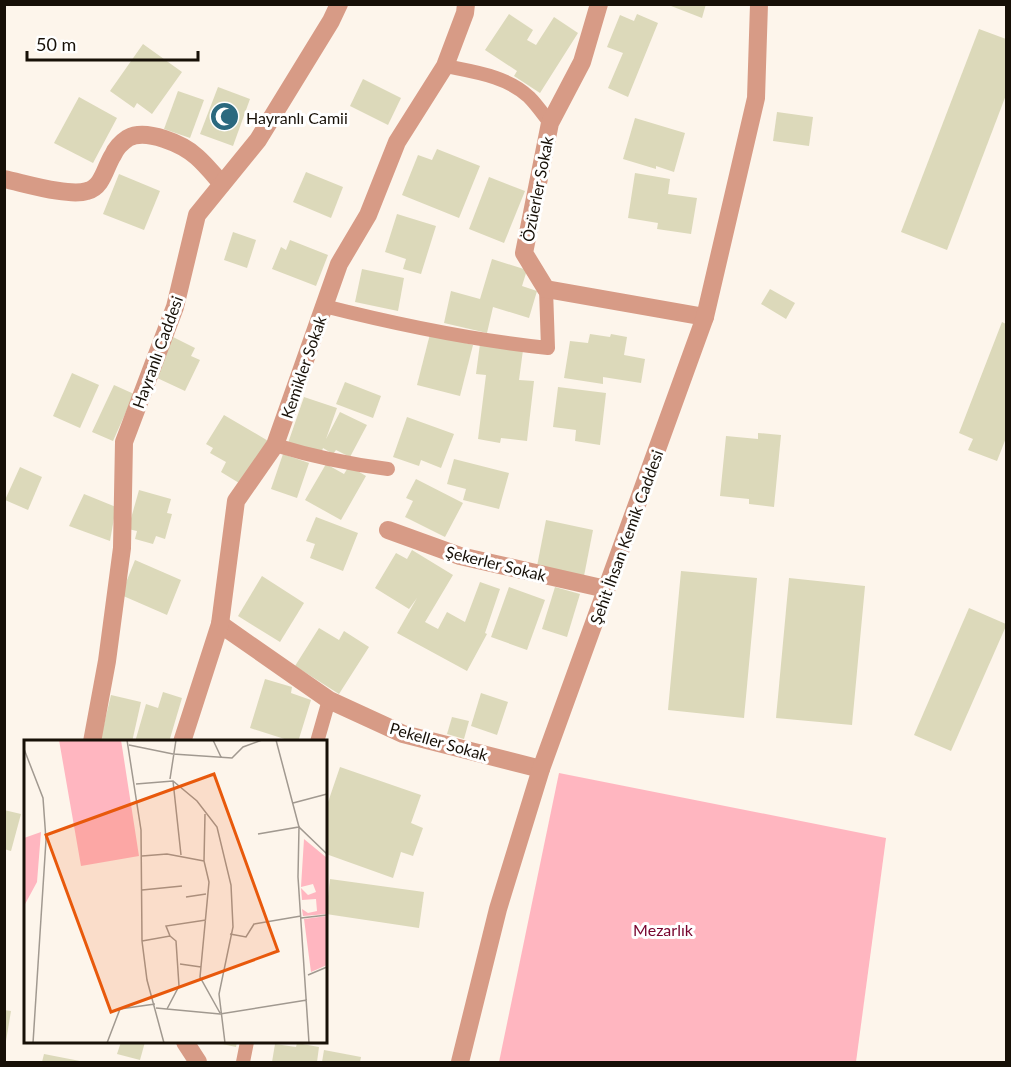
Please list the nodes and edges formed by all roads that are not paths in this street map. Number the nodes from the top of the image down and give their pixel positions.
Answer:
1 (339, 4) edge
2 (466, 4) edge
3 (599, 4) edge
4 (759, 4) edge
5 (445, 66) junction
6 (550, 123) junction
7 (4, 179) edge
8 (222, 184) junction
9 (546, 289) junction
10 (324, 306) junction
11 (705, 317) junction
12 (275, 445) junction
13 (388, 469) dead end
14 (388, 530) dead end
15 (606, 589) junction
16 (220, 624) junction
17 (329, 700) junction
18 (92, 740) edge
19 (182, 740) edge
20 (317, 740) edge
21 (541, 769) junction
22 (186, 1043) edge
23 (247, 1043) edge
24 (198, 1062) edge
25 (243, 1062) edge
26 (460, 1062) edge

1 - 8 street, Hayranlı Caddesi
2 - 5 street, Kemikler Sokak
3 - 6 street, Özüerler Sokak
4 - 11 street, Şehit İhsan Kemik Caddesi
5 - 6 lane
5 - 10 street, Kemikler Sokak
6 - 9 street, Özüerler Sokak
7 - 8 street
8 - 18 street, Hayranlı Caddesi
9 - 10 lane
9 - 11 street
10 - 12 street, Kemikler Sokak
11 - 15 street, Şehit İhsan Kemik Caddesi
12 - 13 lane
12 - 16 street, Kemikler Sokak
14 - 15 street, Şekerler Sokak
15 - 21 street, Şehit İhsan Kemik Caddesi
16 - 17 street, Pekeller Sokak
16 - 19 street, Kemikler Sokak
17 - 20 lane
17 - 21 street, Pekeller Sokak
21 - 26 street, Şehit İhsan Kemik Caddesi
22 - 24 street
23 - 25 lane

